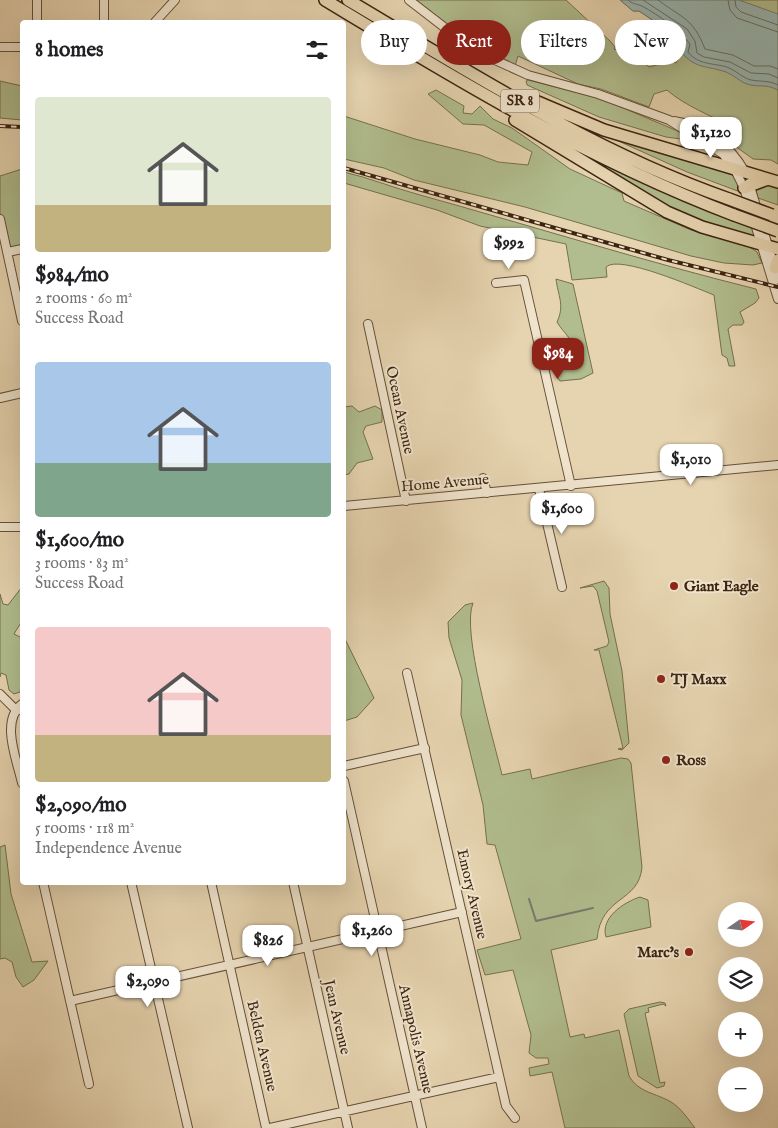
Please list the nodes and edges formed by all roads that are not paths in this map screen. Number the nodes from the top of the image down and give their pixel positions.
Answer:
1 (37, 0) edge
2 (104, 0) edge
3 (175, 0) edge
4 (325, 0) edge
5 (348, 0) edge
6 (409, 0) edge
7 (37, 20) edge
8 (104, 20) edge
9 (157, 20) edge
10 (0, 47) edge
11 (20, 47) edge
12 (461, 67) junction
13 (456, 79) junction
14 (739, 172) junction
15 (773, 181) edge
16 (747, 186) junction
17 (775, 216) edge
18 (0, 219) edge
19 (778, 231) edge
20 (769, 247) edge
21 (20, 249) edge
22 (8, 252) junction
23 (777, 269) edge
24 (496, 283) dead end
25 (778, 300) edge
26 (20, 311) edge
27 (368, 324) dead end
28 (20, 393) edge
29 (0, 398) edge
30 (778, 465) edge
31 (483, 478) dead end
32 (571, 486) junction
33 (539, 489) junction
34 (487, 493) junction
35 (406, 501) junction
36 (346, 506) edge
37 (0, 526) edge
38 (20, 527) edge
39 (562, 587) dead end
40 (407, 674) dead end
41 (0, 694) edge
42 (20, 707) edge
43 (17, 711) junction
44 (425, 748) junction
45 (346, 766) edge
46 (20, 774) edge
47 (346, 790) edge
48 (44, 885) edge
49 (132, 885) edge
50 (212, 885) edge
51 (294, 885) edge
52 (462, 912) junction
53 (378, 931) junction
54 (307, 947) junction
55 (230, 965) junction
56 (154, 981) junction
57 (70, 1001) junction
58 (499, 1077) junction
59 (89, 1084) dead end
60 (415, 1096) junction
61 (344, 1111) junction
62 (514, 1118) dead end
63 (188, 1128) edge
64 (266, 1128) edge
65 (270, 1128) edge
66 (348, 1128) edge
67 (422, 1128) edge

1 - 7 street
2 - 8 street
3 - 9 street
4 - 13 highway, SR 8
5 - 12 highway, SR 8
6 - 14 street
10 - 11 street
12 - 14 highway
12 - 17 highway, SR 8, bridge
13 - 19 highway, SR 8, bridge
13 - 20 highway
14 - 15 highway
14 - 16 street
15 - 16 highway
16 - 20 street
18 - 22 street
20 - 23 street
20 - 25 street
21 - 22 street
22 - 26 street
24 - 32 street
27 - 35 street, Ocean Avenue
28 - 29 street
30 - 32 street, Home Avenue
31 - 34 street
32 - 33 street, Home Avenue
33 - 34 street, Home Avenue
33 - 39 street
34 - 35 street, Home Avenue
35 - 36 street, Home Avenue
37 - 38 street
40 - 44 street, Emory Avenue
41 - 43 street
42 - 43 street
43 - 46 street
44 - 45 street
44 - 52 street, Emory Avenue
47 - 53 street, Annapolis Avenue
48 - 57 street
49 - 56 street
50 - 55 street, Belden Avenue
51 - 54 street, Jean Avenue
52 - 53 street
52 - 58 street, Emory Avenue
53 - 54 street
53 - 60 street, Annapolis Avenue
54 - 55 street
54 - 61 street, Jean Avenue
55 - 56 street
55 - 64 street, Belden Avenue
56 - 57 street
56 - 63 street
57 - 59 street
58 - 60 street
58 - 62 street, Emory Avenue
60 - 61 street
60 - 67 street, Annapolis Avenue
61 - 65 street
61 - 66 street, Jean Avenue

